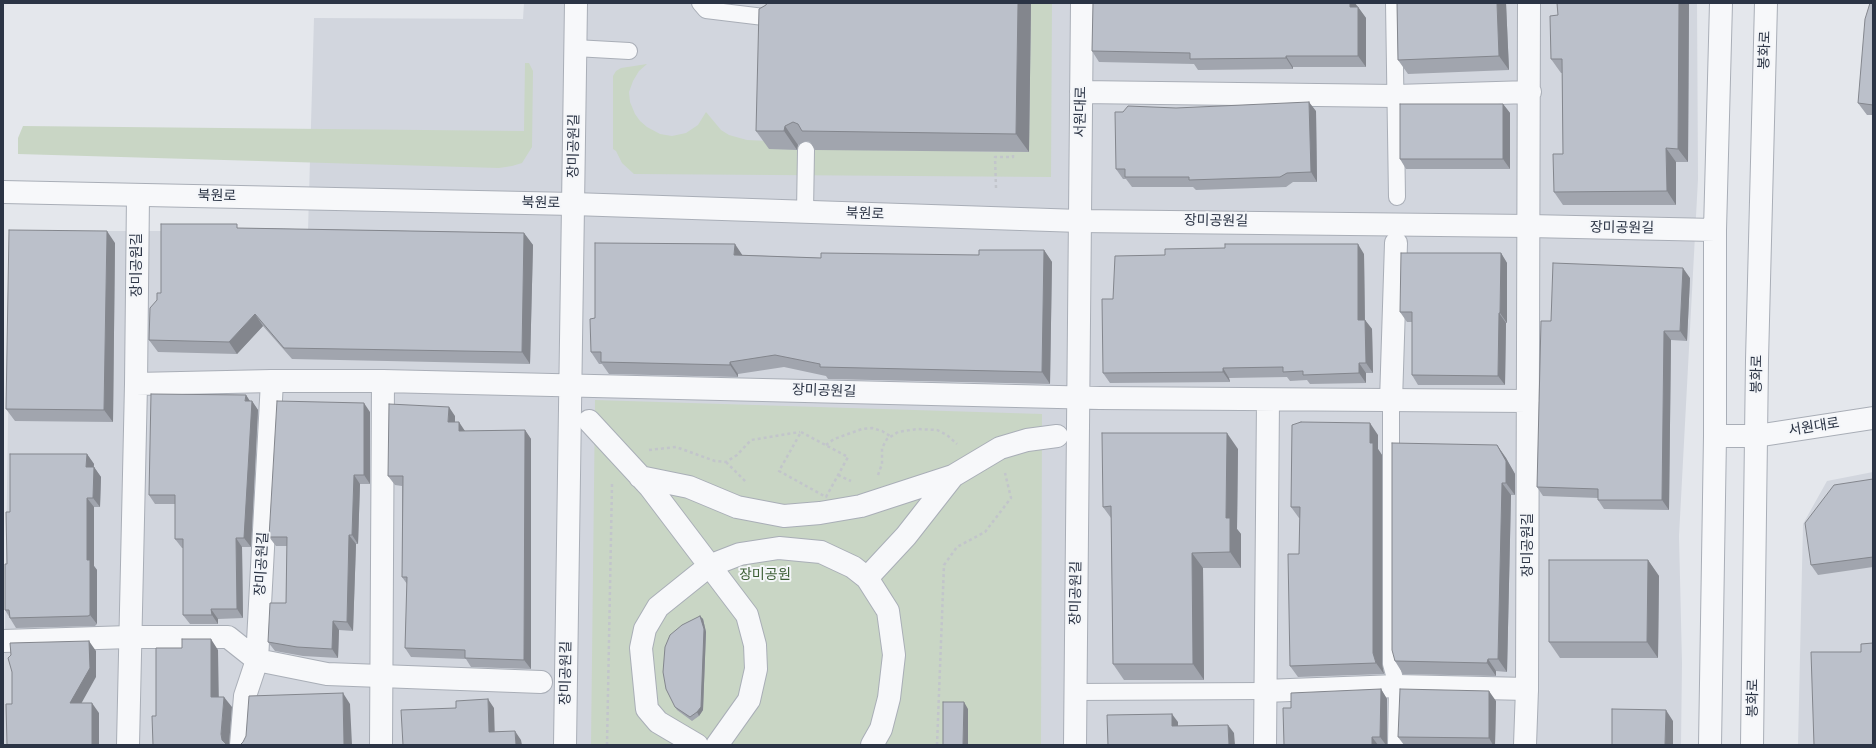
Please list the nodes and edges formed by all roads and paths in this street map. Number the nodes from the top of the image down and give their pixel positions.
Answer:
1 (576, 3) edge
2 (700, 3) edge
3 (1082, 3) edge
4 (1394, 3) edge
5 (1529, 3) edge
6 (1721, 3) edge
7 (1766, 3) edge
8 (772, 18) edge
9 (576, 48) junction
10 (629, 51) dead end
11 (1081, 92) junction
12 (1530, 92) junction
13 (1396, 96) junction
14 (806, 150) edge
15 (1013, 152) edge
16 (996, 188) dead end
17 (3, 192) edge
18 (138, 195) junction
19 (1398, 197) dead end
20 (573, 204) junction
21 (805, 212) junction
22 (1080, 221) junction
23 (1529, 226) junction
24 (1715, 230) junction
25 (1396, 244) dead end
26 (272, 381) junction
27 (383, 381) junction
28 (136, 384) junction
29 (571, 384) junction
30 (1078, 398) junction
31 (1268, 400) junction
32 (1391, 401) junction
33 (1528, 401) junction
34 (1873, 418) edge
35 (589, 421) dead end
36 (801, 432) junction
37 (891, 436) junction
38 (1057, 436) dead end
39 (1716, 436) junction
40 (1756, 436) junction
41 (826, 445) junction
42 (1000, 448) junction
43 (619, 453) junction
44 (977, 462) junction
45 (838, 475) junction
46 (953, 476) junction
47 (640, 477) junction
48 (874, 478) dead end
49 (854, 481) dead end
50 (709, 566) junction
51 (867, 578) junction
52 (130, 637) junction
53 (3, 641) edge
54 (257, 660) junction
55 (382, 677) junction
56 (541, 682) dead end
57 (1397, 686) junction
58 (1527, 689) junction
59 (1264, 691) junction
60 (1075, 692) junction
61 (128, 745) edge
62 (241, 745) edge
63 (381, 745) edge
64 (565, 745) edge
65 (607, 745) edge
66 (698, 745) edge
67 (717, 745) edge
68 (872, 745) edge
69 (937, 745) edge
70 (1075, 745) edge
71 (1265, 745) edge
72 (1396, 745) edge
73 (1524, 745) edge
74 (1710, 745) edge
75 (1752, 745) edge

1 - 9 street, 장미공원길
2 - 8 lane
3 - 11 street, 서원대로
4 - 13 lane
5 - 12 street, 장미공원길
6 - 24 street
7 - 40 street, 봉화로
9 - 10 lane
9 - 20 street, 장미공원길
11 - 13 street
11 - 22 street, 서원대로
12 - 13 street
12 - 23 street, 장미공원길
13 - 19 lane
14 - 21 lane
15 - 16 path
17 - 18 street, 북원로
18 - 20 street, 북원로
18 - 28 street, 장미공원길
20 - 21 street, 북원로
20 - 29 street, 장미공원길
21 - 22 street, 북원로
22 - 23 street, 장미공원길
22 - 30 street, 장미공원길
23 - 24 street, 장미공원길
23 - 33 street, 장미공원길
24 - 39 street
25 - 32 street
26 - 27 street, 장미공원길
26 - 28 street, 장미공원길
26 - 54 street, 장미공원길
27 - 29 street, 장미공원길
27 - 55 street
28 - 52 street, 장미공원길
29 - 30 street, 장미공원길
29 - 64 street, 장미공원길
30 - 31 street, 장미공원길
30 - 60 street, 장미공원길
31 - 32 street, 장미공원길
31 - 59 street
32 - 33 street, 장미공원길
32 - 57 lane
33 - 58 street, 장미공원길
34 - 40 street, 서원대로
35 - 43 street
36 - 41 path
36 - 43 path
36 - 45 path
37 - 41 path
37 - 44 path
37 - 48 path
38 - 42 street
39 - 40 street, 서원대로
39 - 74 street
40 - 75 street, 봉화로
41 - 45 path
42 - 44 street
42 - 69 path
43 - 47 street
43 - 65 path
44 - 46 street
45 - 49 path
46 - 47 street
46 - 51 street
47 - 50 street
50 - 51 street
50 - 66 street
50 - 67 street
51 - 68 street
52 - 53 street
52 - 54 street
52 - 61 street, 장미공원길
54 - 55 street, 장미공원길
54 - 62 street, 장미공원길
55 - 56 street, 장미공원길
55 - 63 street
57 - 58 street
57 - 59 street
57 - 72 lane
58 - 73 street, 장미공원길
59 - 60 lane
59 - 71 street
60 - 70 street, 장미공원길

